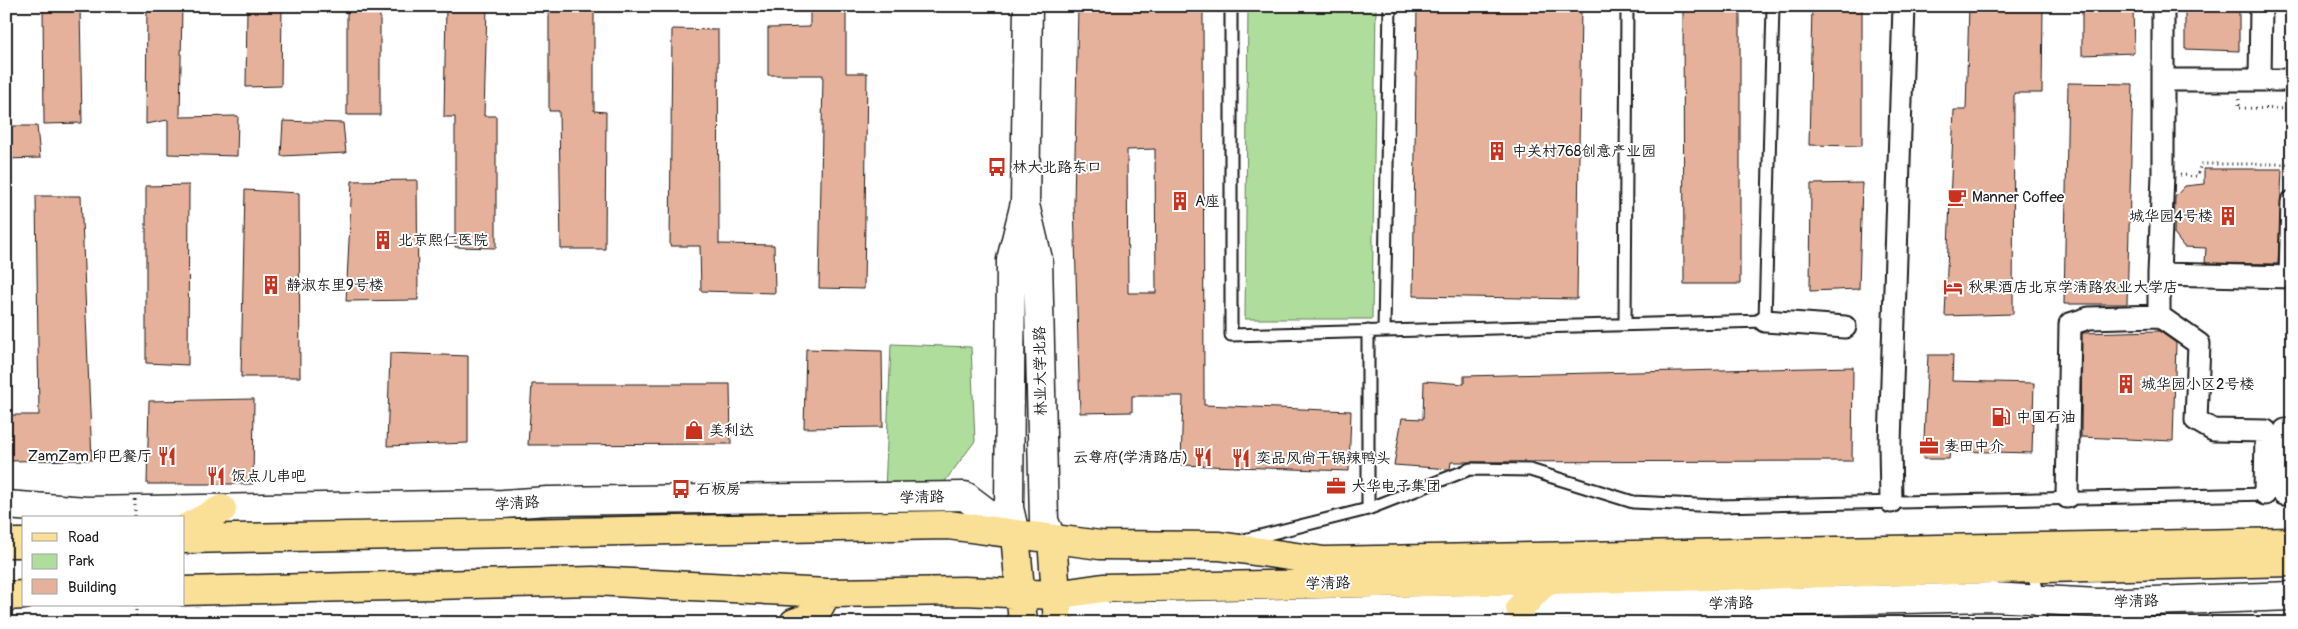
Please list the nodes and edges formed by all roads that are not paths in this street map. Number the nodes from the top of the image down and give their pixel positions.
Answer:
1 (1028, 6) edge
2 (1232, 6) edge
3 (1390, 6) edge
4 (1627, 6) edge
5 (1773, 6) edge
6 (1904, 6) edge
7 (2163, 6) edge
8 (2261, 6) edge
9 (2163, 80) junction
10 (2250, 80) junction
11 (2292, 80) edge
12 (2292, 202) edge
13 (1025, 203) junction
14 (2159, 274) junction
15 (2291, 277) edge
16 (2159, 316) junction
17 (1765, 321) junction
18 (1625, 324) junction
19 (1845, 327) dead end
20 (1384, 330) junction
21 (1368, 331) junction
22 (2292, 429) edge
23 (2280, 494) edge
24 (2067, 497) junction
25 (1892, 502) junction
26 (6, 506) edge
27 (222, 509) junction
28 (1368, 510) junction
29 (185, 528) edge
30 (1015, 534) junction
31 (1052, 538) junction
32 (185, 539) edge
33 (2292, 542) edge
34 (6, 543) edge
35 (22, 543) edge
36 (1219, 546) junction
37 (2292, 562) edge
38 (2031, 568) junction
39 (1546, 580) junction
40 (185, 591) edge
41 (1019, 592) junction
42 (827, 593) junction
43 (22, 595) edge
44 (1055, 595) junction
45 (6, 596) edge
46 (2292, 596) edge
47 (2040, 610) edge
48 (1521, 615) edge
49 (794, 623) edge
50 (1023, 623) edge
51 (1058, 623) edge

1 - 13 street, 林业大学北路
2 - 21 lane
3 - 20 lane
4 - 18 lane
5 - 17 lane
6 - 25 street
7 - 9 street
8 - 10 street
9 - 10 street
9 - 14 street
10 - 11 street
12 - 15 street
13 - 30 street, 林业大学北路
13 - 31 street, 林业大学北路
14 - 15 street
14 - 16 street
16 - 23 street
16 - 24 street
17 - 18 lane
17 - 19 street
18 - 20 lane
20 - 21 lane
21 - 28 lane
22 - 23 street
23 - 24 lane, 学清路
24 - 25 lane, 学清路
25 - 28 lane, 学清路
26 - 27 street, 学清路
27 - 29 main road
27 - 30 street, 学清路
28 - 36 lane, 学清路
30 - 31 main road, 学清路
30 - 32 main road, 学清路
30 - 41 main road
31 - 36 main road, 学清路
31 - 44 main road
33 - 36 main road, 学清路
34 - 35 main road
37 - 38 main road, 学清路
38 - 39 main road, 学清路
38 - 47 lane
39 - 44 main road, 学清路
39 - 48 main road
40 - 42 main road, 学清路
41 - 42 main road, 学清路
41 - 44 main road, 学清路
41 - 50 main road
42 - 49 main road
43 - 45 main road
44 - 48 street, 学清路
44 - 51 main road
46 - 47 street, 学清路
47 - 48 street, 学清路

